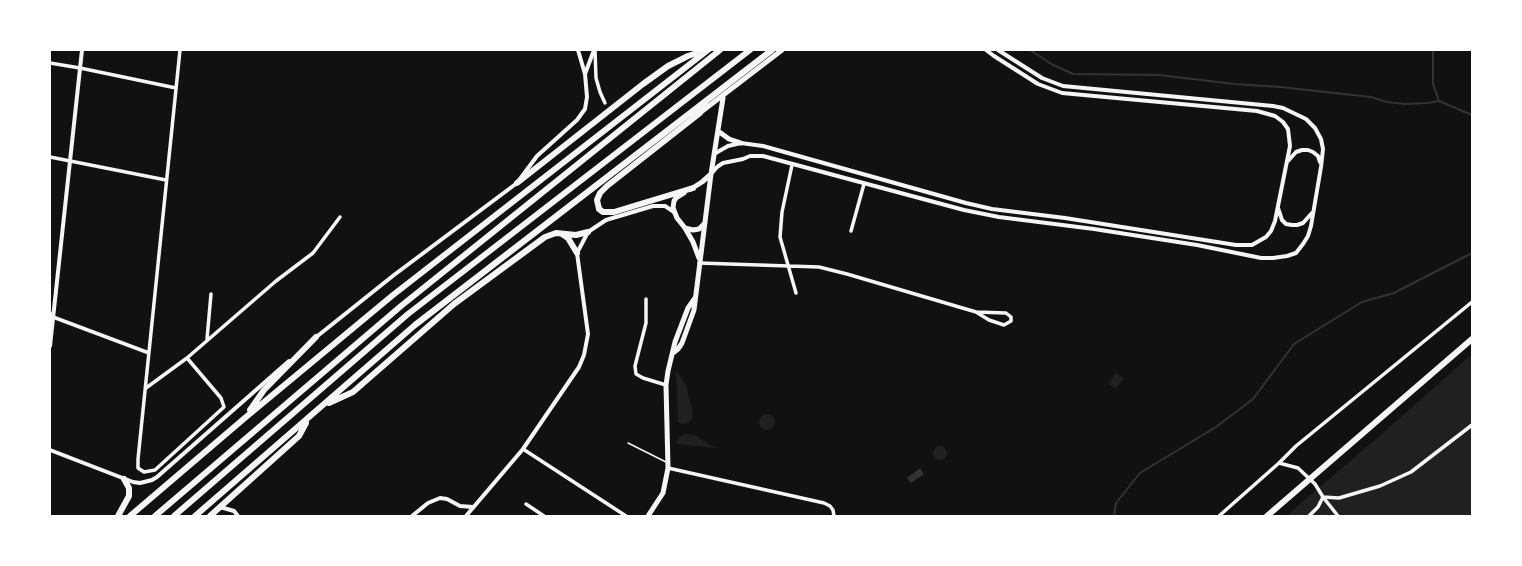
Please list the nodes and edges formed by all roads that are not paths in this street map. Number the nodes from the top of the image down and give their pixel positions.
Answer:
1 (82, 50) edge
2 (180, 50) edge
3 (578, 50) edge
4 (595, 50) edge
5 (707, 50) edge
6 (720, 50) edge
7 (772, 50) edge
8 (782, 50) edge
9 (986, 50) edge
10 (998, 50) edge
11 (748, 51) edge
12 (50, 63) edge
13 (80, 68) junction
14 (585, 74) junction
15 (176, 88) junction
16 (708, 98) junction
17 (723, 98) dead end
18 (605, 102) dead end
19 (700, 113) junction
20 (718, 131) junction
21 (741, 143) junction
22 (763, 146) junction
23 (714, 154) junction
24 (762, 156) junction
25 (50, 158) edge
26 (71, 161) junction
27 (1287, 164) junction
28 (792, 165) junction
29 (834, 166) junction
30 (1321, 166) junction
31 (711, 174) junction
32 (831, 175) junction
33 (166, 180) junction
34 (517, 183) junction
35 (864, 184) junction
36 (693, 188) junction
37 (1278, 206) junction
38 (674, 212) junction
39 (1312, 213) junction
40 (340, 217) dead end
41 (705, 224) junction
42 (685, 228) junction
43 (851, 231) dead end
44 (588, 232) junction
45 (561, 233) junction
46 (577, 253) junction
47 (699, 261) junction
48 (789, 265) junction
49 (796, 293) dead end
50 (211, 294) dead end
51 (646, 299) dead end
52 (1472, 302) edge
53 (976, 312) junction
54 (52, 315) edge
55 (316, 337) junction
56 (207, 339) junction
57 (1472, 339) edge
58 (50, 346) edge
59 (149, 353) junction
60 (187, 358) junction
61 (666, 385) junction
62 (146, 388) junction
63 (322, 406) junction
64 (246, 416) junction
65 (310, 417) junction
66 (1472, 425) edge
67 (628, 443) dead end
68 (523, 449) junction
69 (50, 450) edge
70 (1279, 463) junction
71 (668, 466) junction
72 (124, 479) junction
73 (1323, 498) junction
74 (526, 504) dead end
75 (460, 506) junction
76 (220, 507) junction
77 (473, 507) junction
78 (466, 515) edge
79 (118, 516) edge
80 (130, 516) edge
81 (155, 516) edge
82 (174, 516) edge
83 (195, 516) edge
84 (210, 516) edge
85 (238, 516) edge
86 (412, 516) edge
87 (544, 516) edge
88 (626, 516) edge
89 (650, 516) edge
90 (834, 516) edge
91 (1219, 516) edge
92 (1267, 516) edge
93 (1308, 516) edge
94 (1338, 516) edge

1 - 13 street
2 - 15 street
3 - 14 street
4 - 14 street
4 - 18 street
5 - 34 highway
5 - 64 highway
6 - 81 highway
7 - 16 highway
8 - 19 main road
9 - 27 street
10 - 30 street
11 - 82 highway
12 - 13 street
13 - 15 street
13 - 26 street
14 - 34 street
15 - 33 street
16 - 19 highway
16 - 63 highway
17 - 20 main road
19 - 36 highway
20 - 21 main road
20 - 23 main road
21 - 22 street
21 - 23 street
22 - 24 street
22 - 29 street
23 - 31 main road
24 - 28 street
24 - 31 street
25 - 26 street
26 - 33 street
26 - 54 street
27 - 30 street
27 - 37 street
28 - 32 street
28 - 48 street
29 - 32 street
29 - 37 street
30 - 39 street
31 - 36 main road
31 - 41 main road
32 - 35 street
33 - 59 street
34 - 55 street
35 - 39 street
35 - 43 street
36 - 38 main road
37 - 39 street
38 - 42 main road
38 - 44 street
40 - 56 street
41 - 42 main road
41 - 47 main road
42 - 47 main road
44 - 45 highway
44 - 46 street
45 - 46 highway
45 - 63 highway
46 - 68 street
47 - 48 street
47 - 61 main road
48 - 49 street
48 - 53 street
50 - 56 street
51 - 61 street
52 - 70 street
53 - 53 street
54 - 58 street
54 - 59 street
55 - 64 highway
55 - 72 street
56 - 60 street
57 - 92 highway
59 - 62 street
60 - 62 street
60 - 62 street
61 - 71 main road
63 - 65 highway
64 - 80 highway
65 - 76 highway
65 - 83 highway
66 - 73 street
67 - 71 lane
68 - 77 street
68 - 88 street
69 - 72 street
70 - 73 street
70 - 91 street
71 - 89 main road
71 - 90 street
72 - 79 highway
73 - 93 street
73 - 94 street
74 - 87 street
75 - 77 street
75 - 78 street
75 - 86 street
76 - 84 highway
76 - 85 street
77 - 78 street

